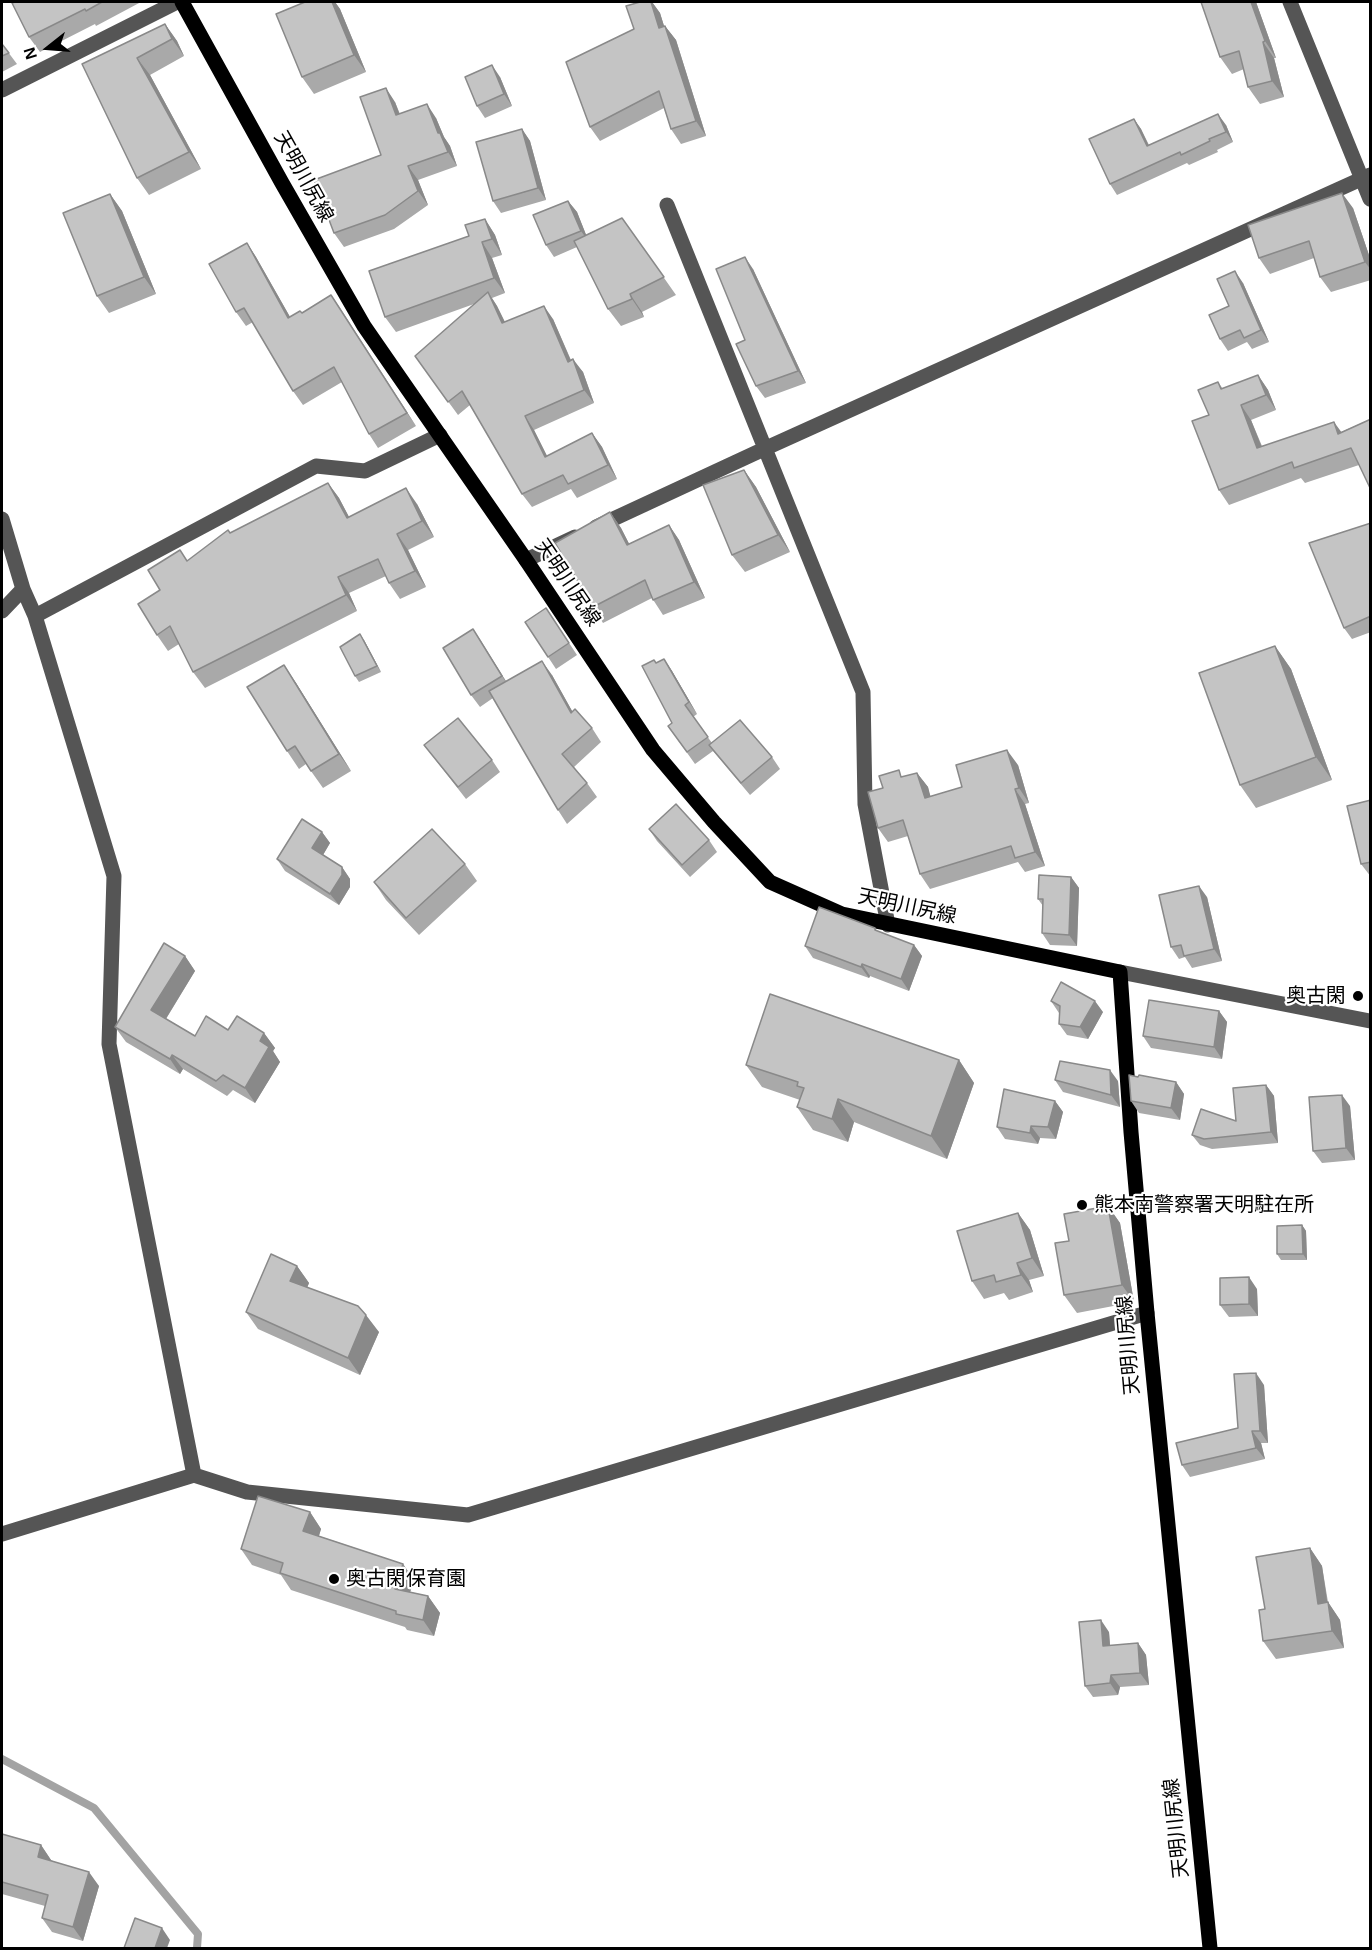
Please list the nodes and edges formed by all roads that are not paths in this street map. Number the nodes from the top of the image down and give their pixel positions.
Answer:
1 (177, 2) edge
2 (182, 2) edge
3 (1290, 2) edge
4 (2, 90) edge
5 (1367, 176) edge
6 (1371, 200) edge
7 (667, 205) dead end
8 (440, 435) junction
9 (764, 448) junction
10 (2, 519) edge
11 (526, 560) junction
12 (23, 589) junction
13 (2, 611) edge
14 (35, 616) junction
15 (888, 925) junction
16 (1120, 972) junction
17 (1371, 1021) edge
18 (1147, 1313) junction
19 (194, 1475) junction
20 (2, 1534) edge
21 (1210, 1948) edge

1 - 4 street
2 - 8 main road, 天明川尻線
3 - 5 street
5 - 6 street
5 - 9 street
7 - 9 street
8 - 11 main road, 天明川尻線
8 - 14 street
9 - 11 street
9 - 15 street
10 - 12 street
11 - 15 main road, 天明川尻線
12 - 13 street
12 - 14 street
14 - 19 street
15 - 16 main road, 天明川尻線
16 - 17 street
16 - 18 main road, 天明川尻線
18 - 19 street
18 - 21 main road, 天明川尻線
19 - 20 street

